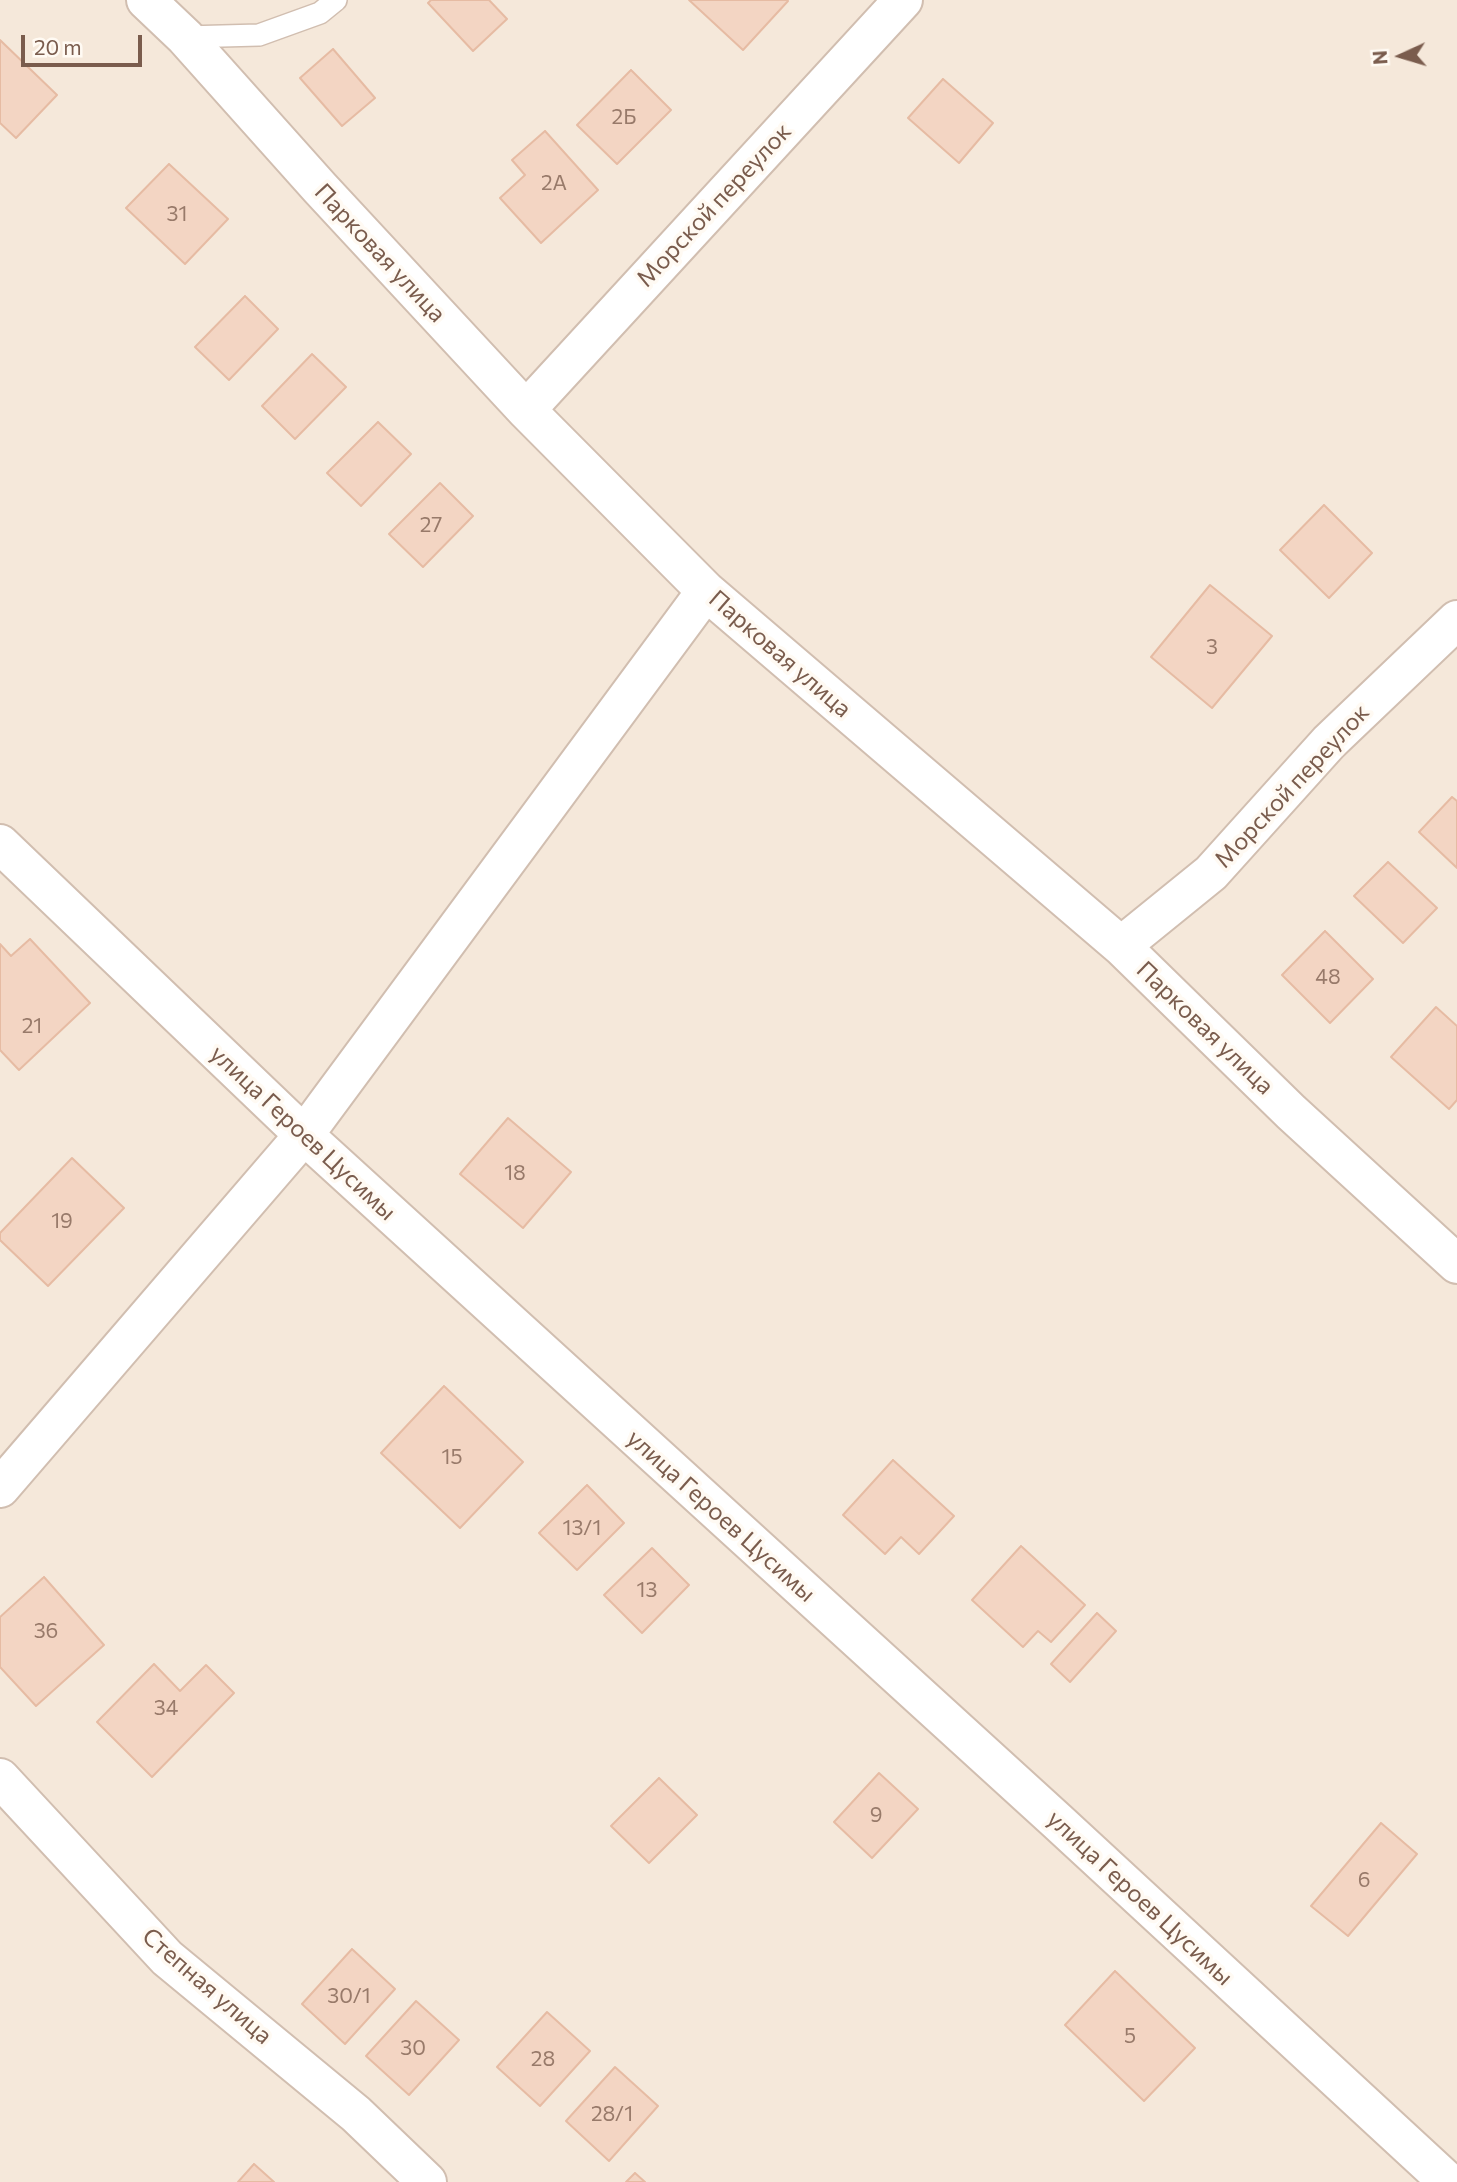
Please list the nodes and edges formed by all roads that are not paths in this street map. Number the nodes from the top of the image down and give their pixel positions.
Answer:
1 (146, 0) edge
2 (336, 0) edge
3 (903, 0) edge
4 (186, 37) junction
5 (526, 410) junction
6 (706, 591) junction
7 (1457, 620) edge
8 (0, 844) edge
9 (1121, 946) junction
10 (304, 1135) junction
11 (1457, 1264) edge
12 (0, 1488) edge
13 (0, 1777) edge
14 (427, 2182) edge
15 (1448, 2182) edge

1 - 4 street, Парковая улица
2 - 4 lane
3 - 5 street, Морской переулок
4 - 5 street, Парковая улица
5 - 6 street, Парковая улица
6 - 9 street, Парковая улица
6 - 10 street
7 - 9 street, Морской переулок
8 - 10 street, улица Героев Цусимы
9 - 11 street, Парковая улица
10 - 12 street
10 - 15 street, улица Героев Цусимы
13 - 14 street, Степная улица

